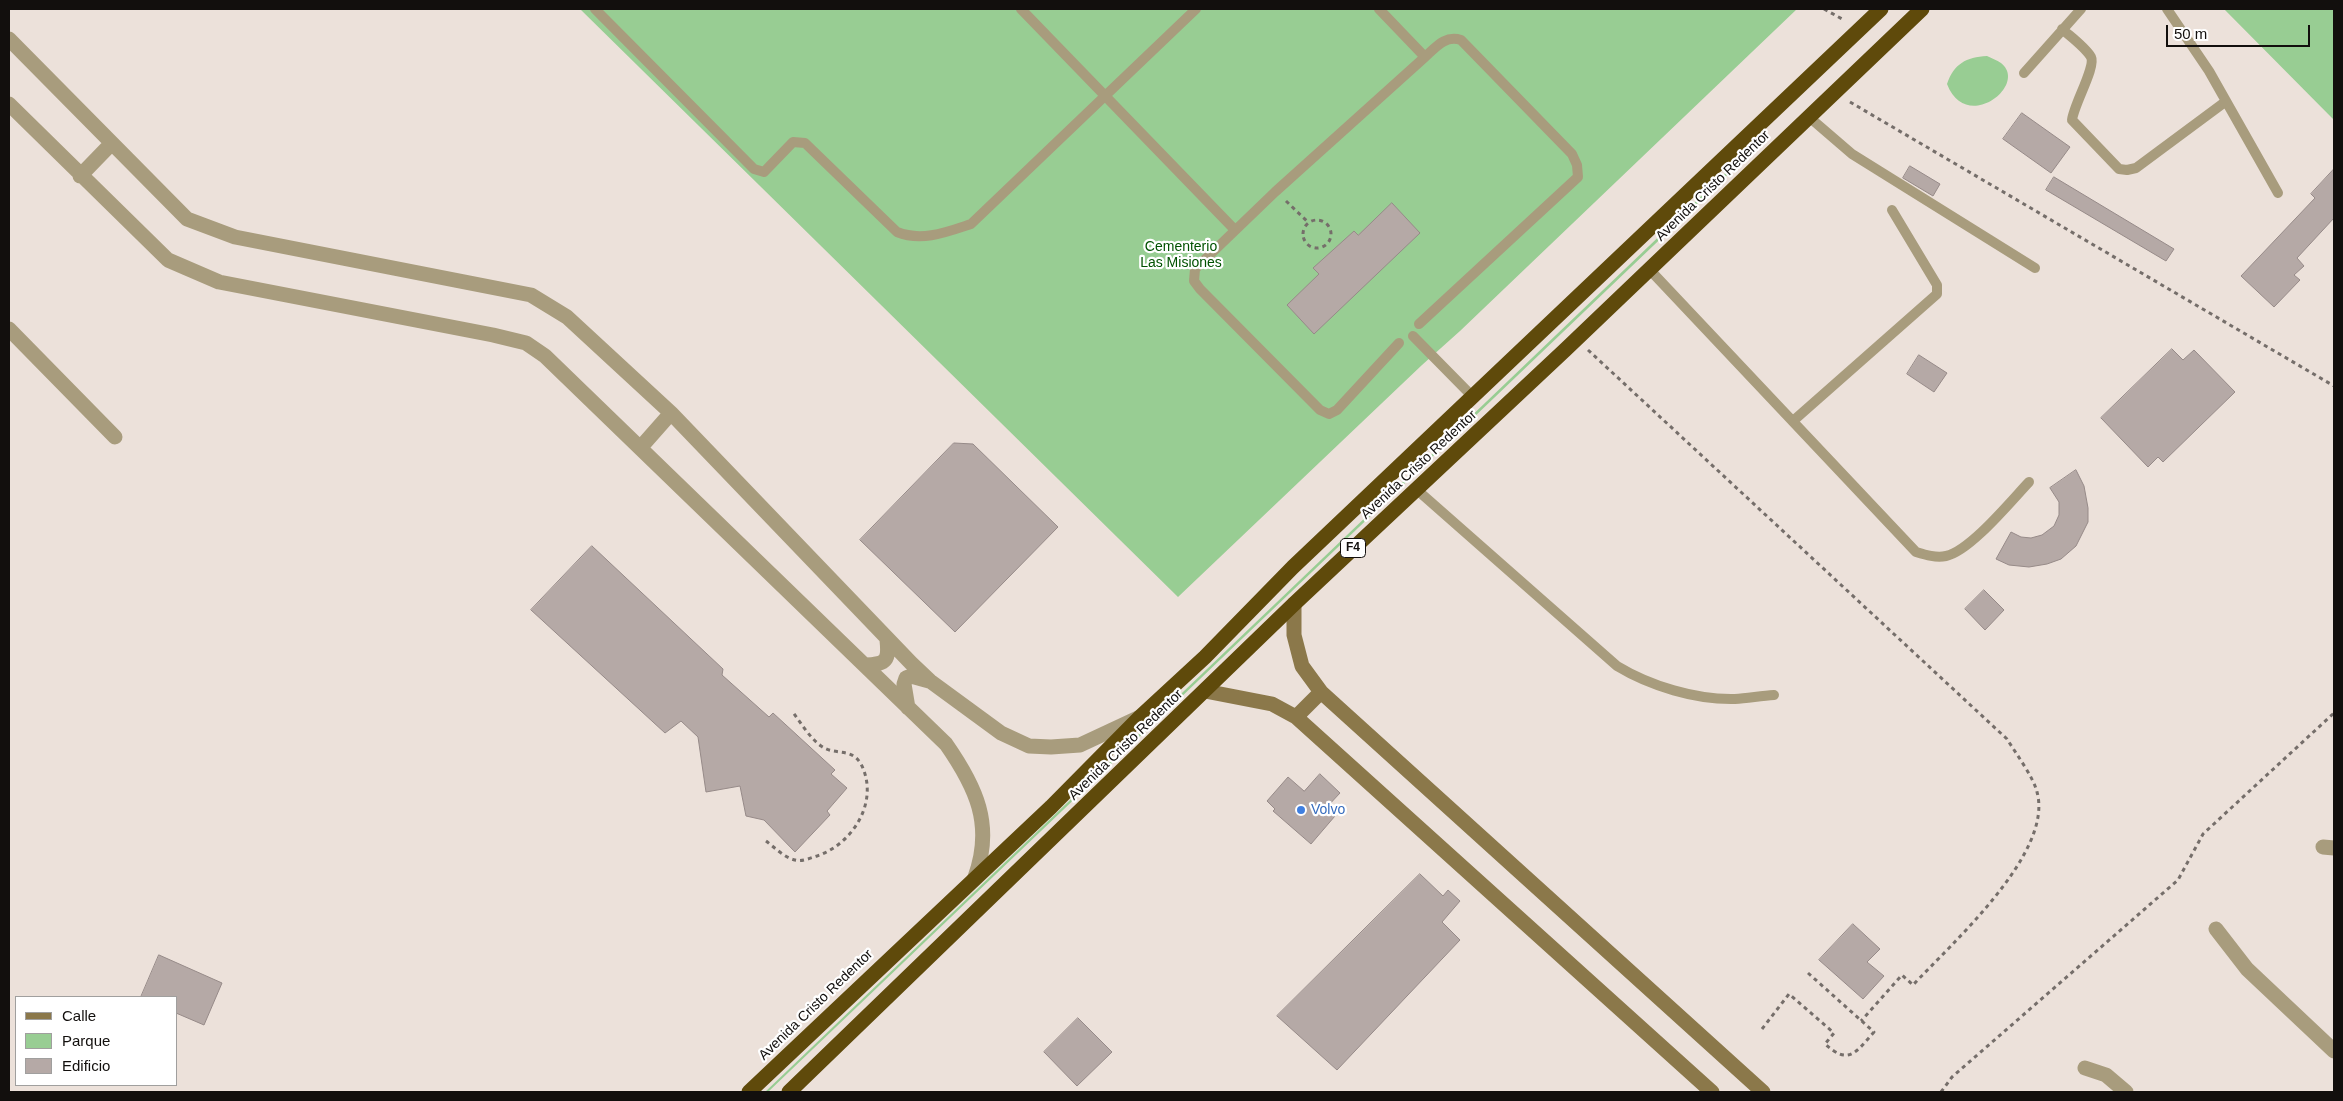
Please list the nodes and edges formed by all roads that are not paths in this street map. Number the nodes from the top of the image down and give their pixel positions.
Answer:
1 (595, 9) edge
2 (1021, 9) edge
3 (1196, 9) edge
4 (1379, 9) edge
5 (1882, 9) edge
6 (1922, 9) edge
7 (2081, 9) edge
8 (2167, 9) edge
9 (2062, 29) junction
10 (9, 39) edge
11 (1424, 57) junction
12 (2024, 73) dead end
13 (1106, 97) junction
14 (2225, 102) junction
15 (9, 104) edge
16 (1809, 117) junction
17 (111, 144) junction
18 (80, 176) junction
19 (2278, 193) dead end
20 (1892, 210) dead end
21 (1234, 230) junction
22 (2035, 268) dead end
23 (1649, 270) junction
24 (1419, 324) dead end
25 (9, 329) edge
26 (1413, 336) dead end
27 (1399, 343) dead end
28 (1474, 398) junction
29 (671, 413) junction
30 (1793, 421) junction
31 (115, 437) dead end
32 (641, 447) junction
33 (2029, 482) dead end
34 (1416, 489) junction
35 (1294, 604) junction
36 (887, 640) junction
37 (866, 665) junction
38 (930, 681) junction
39 (1205, 692) junction
40 (1321, 692) junction
41 (1774, 695) dead end
42 (908, 708) junction
43 (1140, 717) junction
44 (1296, 717) junction
45 (975, 877) junction
46 (2216, 929) dead end
47 (2334, 1051) edge
48 (2085, 1068) dead end
49 (749, 1092) edge
50 (788, 1092) edge
51 (1712, 1092) edge
52 (1763, 1092) edge
53 (2126, 1092) edge

1 - 13 lane
2 - 13 lane
3 - 13 lane
4 - 11 lane
5 - 28 highway, Avenida Cristo Redentor / F4
6 - 16 highway, Avenida Cristo Redentor / F4
7 - 9 lane
8 - 14 lane
9 - 12 lane
9 - 14 lane
10 - 17 street
11 - 21 lane
11 - 24 lane
13 - 21 lane
14 - 19 lane
15 - 18 street
16 - 22 lane
16 - 23 highway, Avenida Cristo Redentor / F4
17 - 18 street
17 - 29 street
18 - 32 street
20 - 30 lane
21 - 27 lane
23 - 30 lane
23 - 34 highway, Avenida Cristo Redentor / F4
25 - 31 street
26 - 28 lane
28 - 43 highway, Avenida Cristo Redentor / F4
29 - 32 street
29 - 36 street
30 - 33 lane
32 - 37 street
34 - 35 highway, Avenida Cristo Redentor / F4
34 - 41 lane
35 - 39 highway, Avenida Cristo Redentor / F4
35 - 40 main road
36 - 37 street
36 - 38 street
37 - 42 street
38 - 42 street
38 - 43 street
39 - 44 main road
39 - 50 highway, Avenida Cristo Redentor / F4
40 - 44 main road
40 - 52 main road
42 - 45 street
43 - 45 highway, Avenida Cristo Redentor / F4
44 - 51 main road
45 - 49 highway, Avenida Cristo Redentor / F4
46 - 47 street
48 - 53 street

